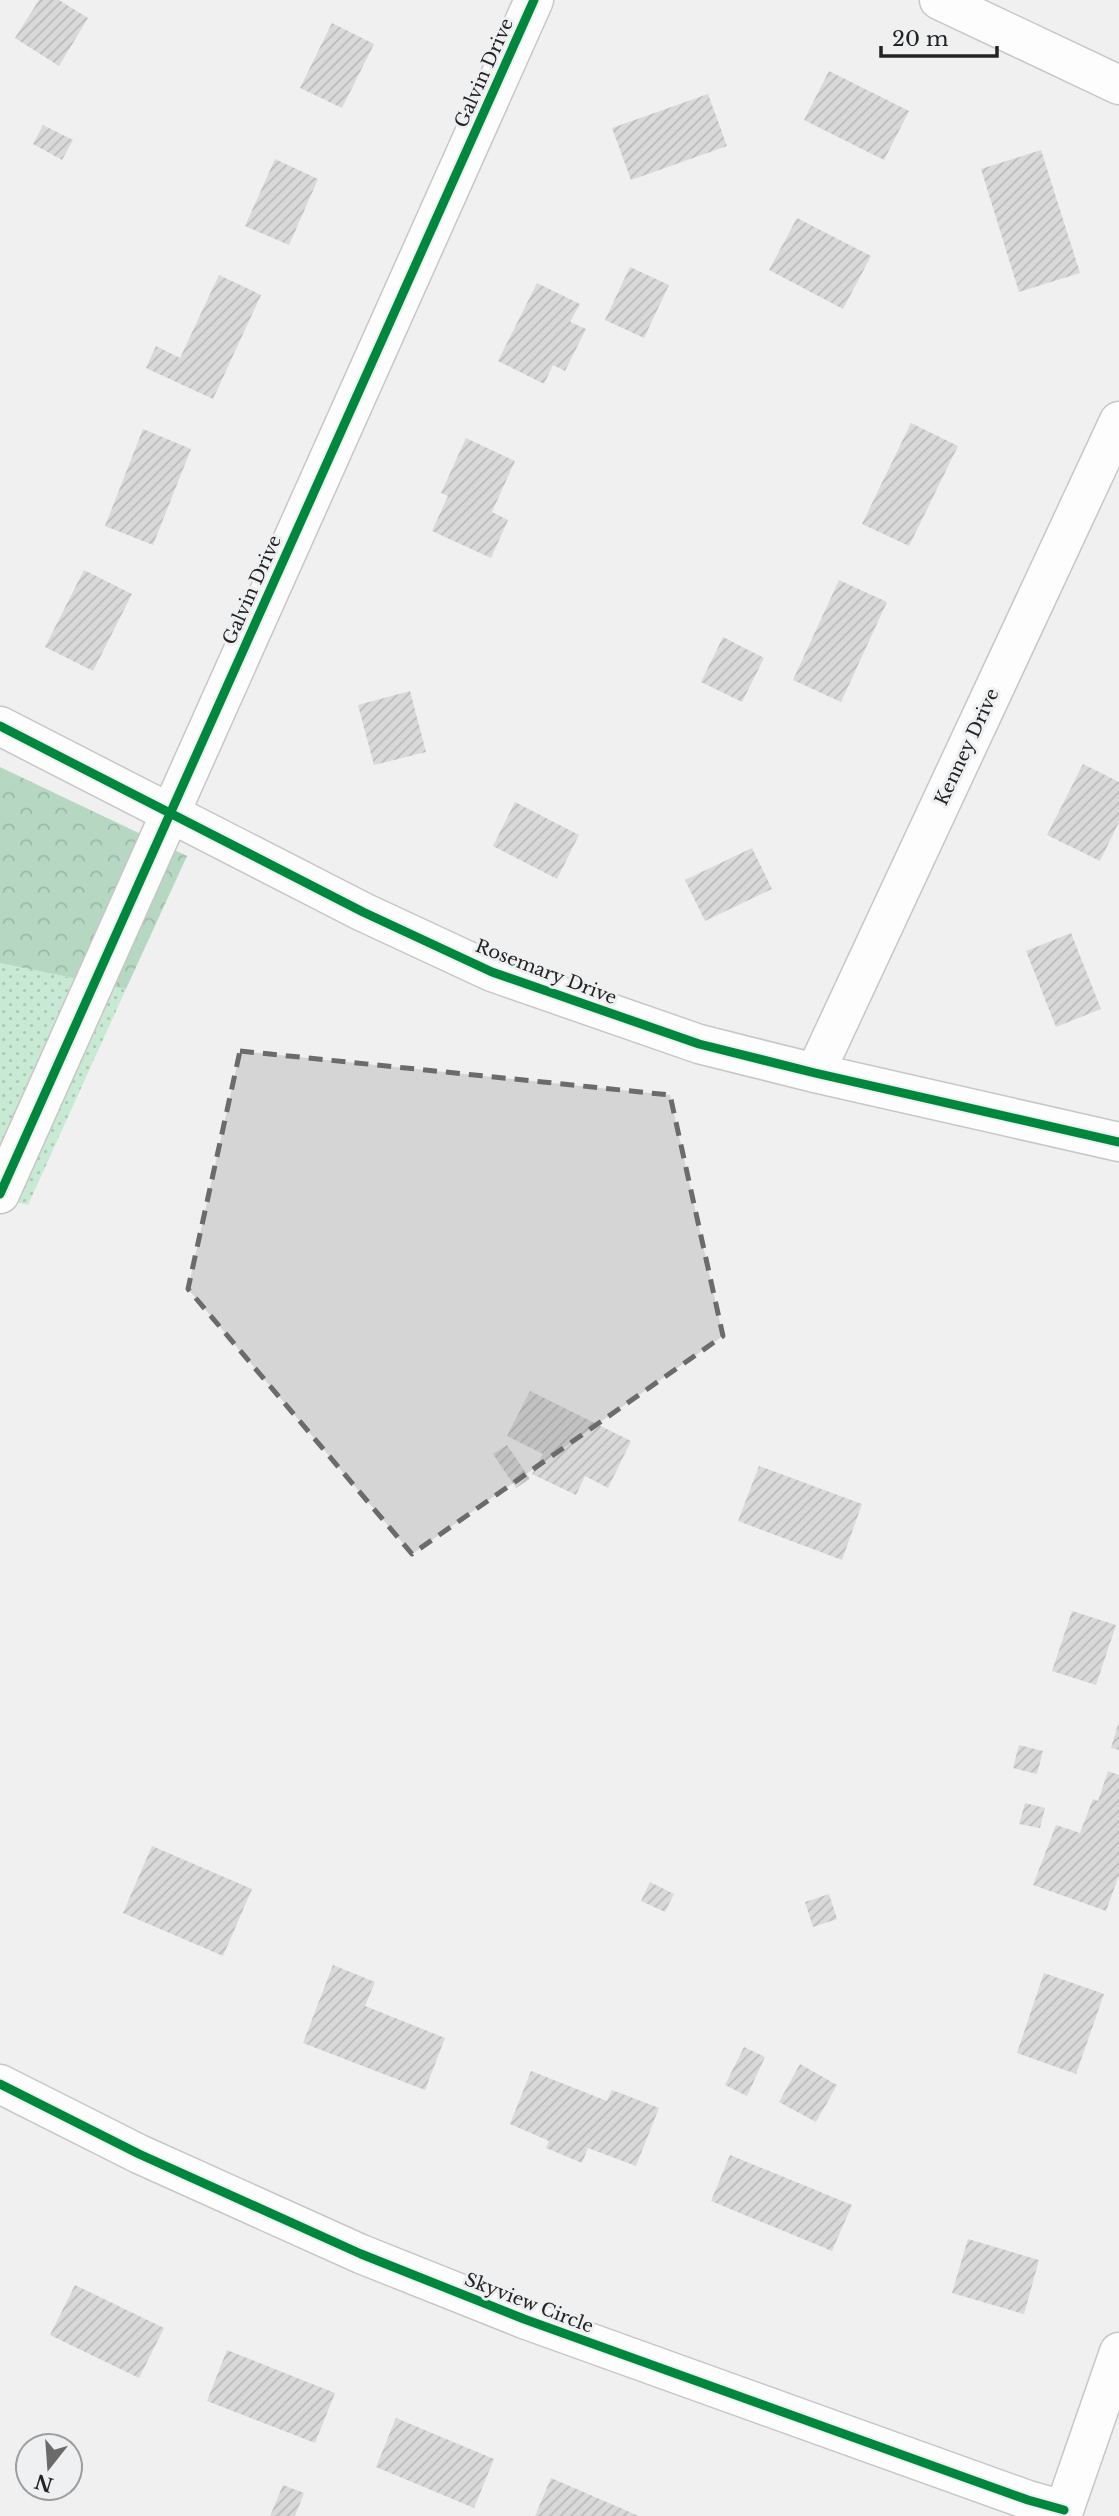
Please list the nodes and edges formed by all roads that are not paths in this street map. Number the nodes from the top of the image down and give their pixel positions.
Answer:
1 (534, 0) edge
2 (939, 0) edge
3 (1119, 85) edge
4 (1119, 421) edge
5 (0, 726) edge
6 (170, 812) junction
7 (815, 1073) junction
8 (1119, 1142) edge
9 (0, 1194) edge
10 (0, 2084) edge
11 (1119, 2352) edge
12 (1063, 2513) edge

1 - 6 street, Galvin Drive
2 - 3 street
4 - 7 street, Kenney Drive
5 - 6 street, Rosemary Drive
6 - 7 street, Rosemary Drive
6 - 9 street, Galvin Drive
7 - 8 street, Rosemary Drive
10 - 12 street, Skyview Circle
11 - 12 street

